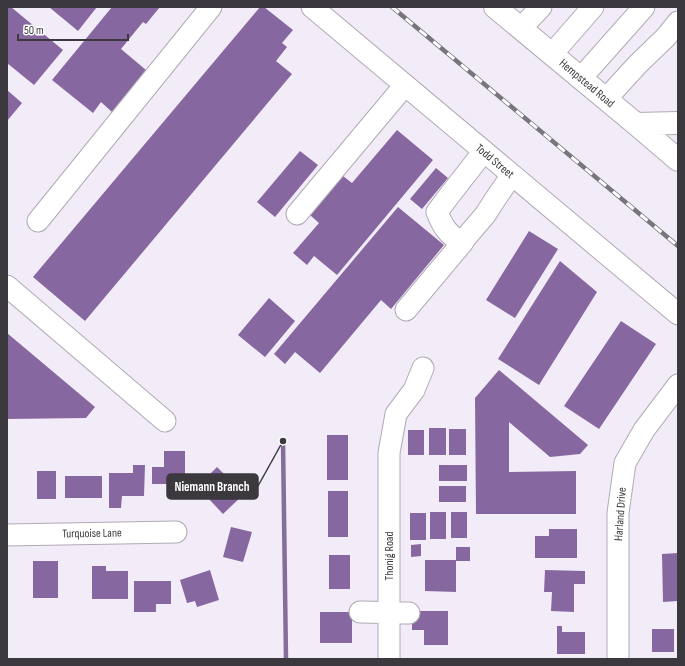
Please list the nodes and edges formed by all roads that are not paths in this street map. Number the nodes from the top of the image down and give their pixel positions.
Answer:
1 (210, 7) edge
2 (312, 7) edge
3 (495, 7) edge
4 (542, 7) edge
5 (593, 7) edge
6 (644, 7) edge
7 (678, 22) edge
8 (521, 28) junction
9 (552, 54) junction
10 (581, 78) junction
11 (405, 85) junction
12 (606, 99) junction
13 (678, 123) edge
14 (636, 124) junction
15 (484, 151) junction
16 (678, 160) edge
17 (512, 175) junction
18 (297, 214) dead end
19 (38, 221) dead end
20 (463, 242) junction
21 (7, 286) edge
22 (406, 310) dead end
23 (678, 314) edge
24 (423, 368) dead end
25 (678, 385) edge
26 (165, 421) dead end
27 (176, 532) dead end
28 (7, 535) edge
29 (360, 612) dead end
30 (399, 613) junction
31 (389, 659) edge
32 (618, 659) edge

1 - 19 street
2 - 11 street, Todd Street
3 - 8 main road, Hempstead Road
4 - 8 street
5 - 9 street
6 - 10 street
7 - 12 street
8 - 9 main road, Hempstead Road
9 - 10 main road, Hempstead Road
10 - 12 main road, Hempstead Road
11 - 15 street, Todd Street
11 - 18 street
12 - 14 main road, Hempstead Road
13 - 14 main road
14 - 16 main road, Hempstead Road
15 - 17 street, Todd Street
15 - 20 street
17 - 20 street
17 - 23 street, Todd Street
20 - 22 street
21 - 26 street
24 - 30 street, Thonig Road
25 - 32 street, Harland Drive
27 - 28 street, Turquoise Lane
29 - 30 street
30 - 31 street, Thonig Road

